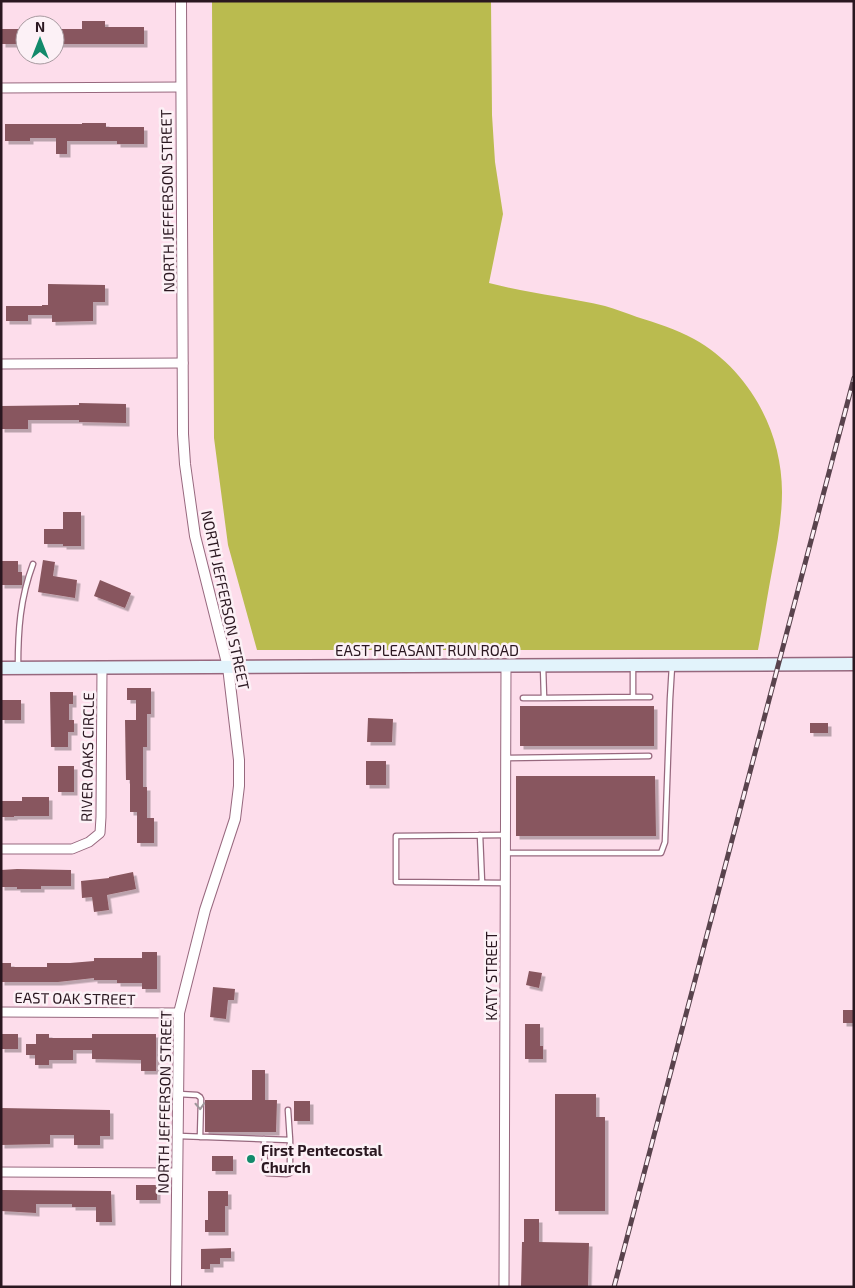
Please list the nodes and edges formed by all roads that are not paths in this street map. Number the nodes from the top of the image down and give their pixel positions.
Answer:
1 (181, 1) edge
2 (181, 87) junction
3 (1, 88) edge
4 (183, 363) junction
5 (1, 364) edge
6 (33, 564) dead end
7 (633, 664) junction
8 (673, 664) junction
9 (854, 664) edge
10 (506, 665) junction
11 (543, 665) junction
12 (1, 668) edge
13 (18, 668) junction
14 (102, 668) junction
15 (228, 668) junction
16 (633, 697) junction
17 (650, 697) dead end
18 (523, 698) dead end
19 (544, 698) junction
20 (649, 756) dead end
21 (506, 758) junction
22 (480, 835) junction
23 (506, 835) junction
24 (1, 849) edge
25 (506, 853) junction
26 (505, 882) junction
27 (482, 883) junction
28 (1, 1012) edge
29 (178, 1013) junction
30 (178, 1094) junction
31 (288, 1110) dead end
32 (177, 1136) junction
33 (200, 1137) junction
34 (264, 1139) junction
35 (290, 1140) junction
36 (1, 1172) edge
37 (177, 1173) junction
38 (176, 1287) edge
39 (504, 1287) edge

1 - 2 street, NORTH JEFFERSON STREET
2 - 3 street
2 - 4 street, NORTH JEFFERSON STREET
4 - 5 street
4 - 15 street, NORTH JEFFERSON STREET
6 - 13 lane
7 - 8 main road, EAST PLEASANT RUN ROAD
7 - 11 main road, EAST PLEASANT RUN ROAD
7 - 16 lane
8 - 9 main road, EAST PLEASANT RUN ROAD
8 - 25 lane
10 - 11 main road, EAST PLEASANT RUN ROAD
10 - 15 main road, EAST PLEASANT RUN ROAD
10 - 21 street, KATY STREET
11 - 19 lane
12 - 13 main road, EAST PLEASANT RUN ROAD
13 - 14 main road, EAST PLEASANT RUN ROAD
14 - 15 main road, EAST PLEASANT RUN ROAD
14 - 24 street, RIVER OAKS CIRCLE
15 - 29 street, NORTH JEFFERSON STREET
16 - 17 lane
16 - 19 lane
18 - 19 lane
20 - 21 lane
21 - 23 street, KATY STREET
22 - 23 lane
22 - 27 lane
22 - 27 lane
23 - 25 street, KATY STREET
25 - 26 street, KATY STREET
26 - 27 lane
26 - 39 street, KATY STREET
28 - 29 street, EAST OAK STREET
29 - 30 street, NORTH JEFFERSON STREET
30 - 32 street, NORTH JEFFERSON STREET
30 -> 33 lane
31 - 35 lane
32 - 33 lane
32 - 37 street, NORTH JEFFERSON STREET
33 - 34 lane
34 - 35 lane
34 - 35 lane
36 - 37 street
37 - 38 street, NORTH JEFFERSON STREET

